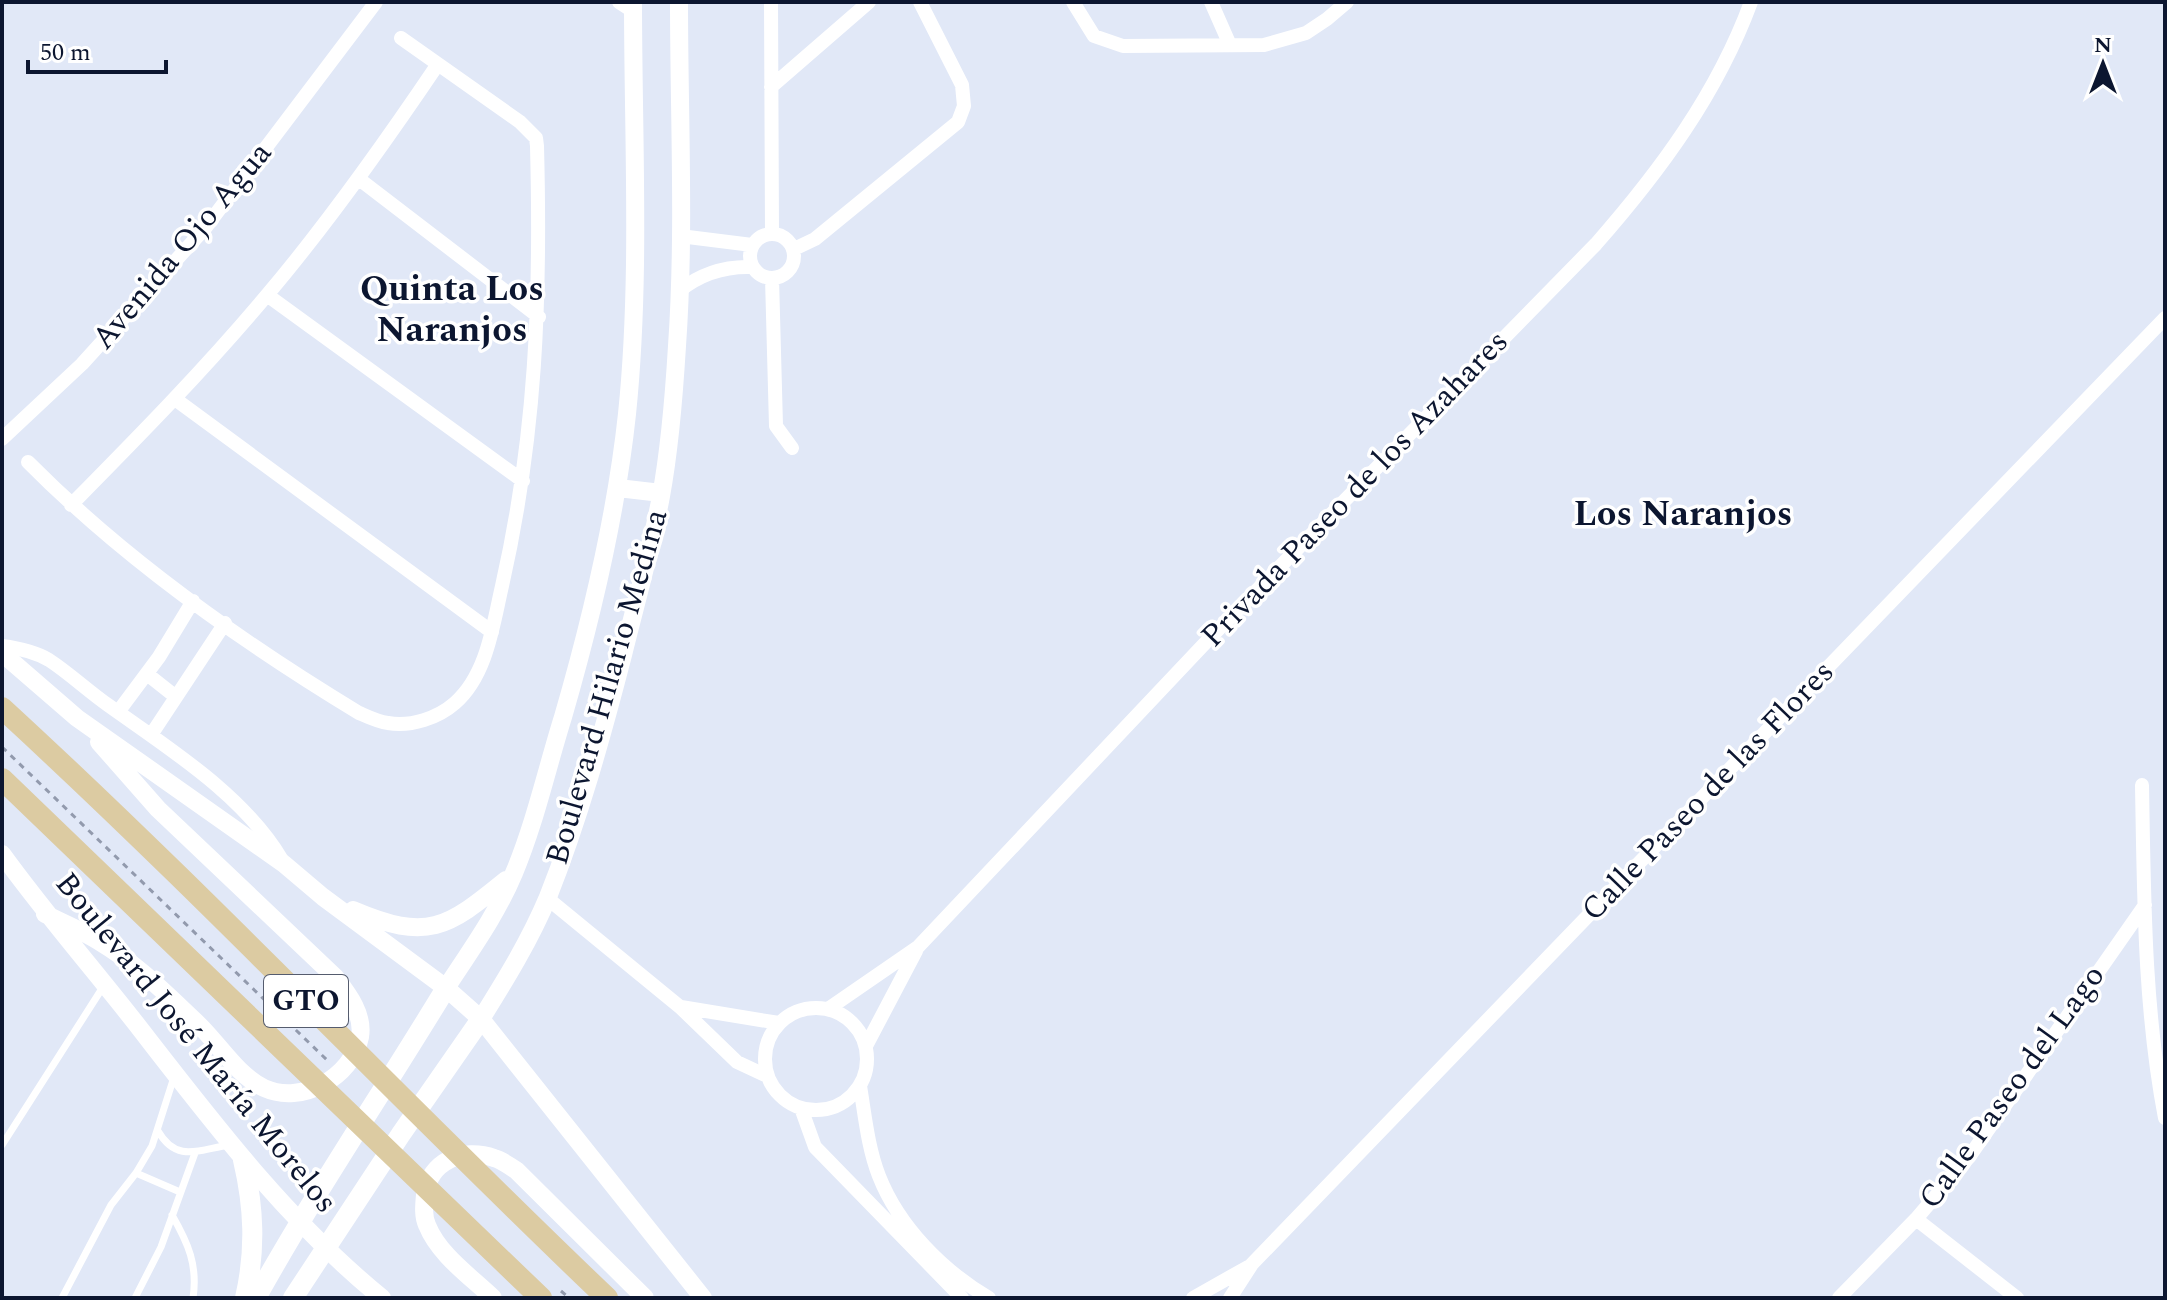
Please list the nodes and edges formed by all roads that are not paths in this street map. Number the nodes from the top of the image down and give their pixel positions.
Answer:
1 (376, 2) edge
2 (679, 2) edge
3 (771, 2) edge
4 (869, 2) edge
5 (920, 2) edge
6 (1073, 2) edge
7 (1211, 2) edge
8 (1347, 2) edge
9 (1751, 2) edge
10 (628, 5) edge
11 (401, 38) dead end
12 (1230, 45) junction
13 (438, 64) junction
14 (771, 87) junction
15 (359, 179) junction
16 (772, 233) junction
17 (680, 236) junction
18 (752, 245) junction
19 (794, 249) junction
20 (752, 267) junction
21 (772, 278) junction
22 (679, 291) junction
23 (267, 295) junction
24 (539, 317) junction
25 (2165, 318) edge
26 (175, 399) junction
27 (2, 439) edge
28 (792, 448) dead end
29 (28, 462) dead end
30 (523, 481) junction
31 (618, 488) junction
32 (661, 493) junction
33 (71, 505) junction
34 (193, 601) junction
35 (225, 623) junction
36 (492, 632) junction
37 (2, 646) edge
38 (2, 653) edge
39 (147, 674) junction
40 (176, 697) junction
41 (2, 708) edge
42 (118, 712) junction
43 (77, 718) junction
44 (151, 735) junction
45 (2, 779) edge
46 (2142, 785) dead end
47 (2, 854) edge
48 (284, 864) junction
49 (514, 874) junction
50 (323, 897) junction
51 (547, 898) junction
52 (2145, 905) junction
53 (45, 914) junction
54 (918, 947) junction
55 (104, 985) junction
56 (446, 988) junction
57 (680, 1007) junction
58 (828, 1009) junction
59 (481, 1019) junction
60 (779, 1023) junction
61 (866, 1046) junction
62 (175, 1074) junction
63 (767, 1076) junction
64 (860, 1086) junction
65 (801, 1108) junction
66 (2165, 1118) edge
67 (158, 1131) junction
68 (2, 1145) edge
69 (237, 1152) junction
70 (195, 1153) junction
71 (136, 1173) junction
72 (180, 1192) junction
73 (172, 1215) junction
74 (1916, 1219) junction
75 (298, 1222) junction
76 (326, 1249) junction
77 (1252, 1264) junction
78 (62, 1298) edge
79 (135, 1298) edge
80 (193, 1298) edge
81 (245, 1298) edge
82 (256, 1298) edge
83 (293, 1298) edge
84 (382, 1298) edge
85 (493, 1298) edge
86 (541, 1298) edge
87 (607, 1298) edge
88 (645, 1298) edge
89 (703, 1298) edge
90 (962, 1298) edge
91 (989, 1298) edge
92 (1193, 1298) edge
93 (1230, 1298) edge
94 (1839, 1298) edge
95 (2017, 1298) edge

1 - 27 street, Avenida Ojo Agua
2 - 17 street, Boulevard Hilario Medina
3 - 14 street
4 - 14 street
5 - 19 street
6 - 12 street
7 - 12 street
8 - 12 street
9 - 54 street, Privada Paseo de los Azahares
10 - 31 street, Boulevard Hilario Medina
11 - 13 street
13 - 15 street
13 - 24 street
14 - 16 street
15 - 23 street
15 - 24 street
16 - 18 street
16 - 19 street
17 - 18 street
17 - 22 street, Boulevard Hilario Medina
18 - 20 street
19 - 21 street
20 - 21 street
20 - 22 street
21 - 28 street
22 - 32 street, Boulevard Hilario Medina
23 - 26 street
23 - 30 street
24 - 30 street
25 - 77 street, Calle Paseo de las Flores
26 - 33 street
26 - 36 street
29 - 33 street
30 - 36 street
31 - 32 street
31 - 49 street, Boulevard Hilario Medina
32 - 51 street, Boulevard Hilario Medina
33 - 34 street
34 - 35 street
34 - 39 street
35 - 36 street
35 - 40 street
37 - 42 street
38 - 43 street
39 - 40 street
39 - 42 street
40 - 44 street
41 - 87 main road, GTO
42 - 44 street
43 - 48 street
43 - 53 street
44 - 48 street
45 - 86 main road, Boulevard José María Morelos / GTO
46 - 52 street, Calle Paseo del Lago
47 - 53 street, Boulevard José María Morelos
48 - 50 street
49 - 50 street
49 - 56 street, Boulevard Hilario Medina
50 - 56 street
51 - 57 street
51 - 59 street, Boulevard Hilario Medina
52 - 66 street, Calle Paseo del Lago
52 - 74 street, Calle Paseo del Lago
53 - 55 street, Boulevard José María Morelos
54 - 58 street, Privada Paseo de los Azahares
54 - 61 street, Privada Paseo de los Azahares
55 - 62 street, Boulevard José María Morelos
55 - 68 lane
56 - 59 street
56 - 75 main road, Boulevard Hilario Medina
57 - 60 street
57 - 63 street
58 - 60 street
58 - 61 street
59 - 76 main road, Boulevard Hilario Medina
59 - 89 street
60 - 63 street
61 - 64 street
62 - 67 lane
62 - 69 street, Boulevard José María Morelos
63 - 65 street
64 - 65 street
64 - 91 street
65 - 90 street
67 - 70 lane
67 - 71 lane
69 - 70 lane
69 - 75 street, Boulevard José María Morelos
69 - 81 main road
70 - 72 lane
71 - 72 lane
71 - 78 lane
72 - 73 lane
73 - 79 lane
73 - 80 lane
74 - 94 street, Calle Paseo del Lago
74 - 95 street
75 - 76 street, Boulevard José María Morelos
75 - 82 main road, Boulevard Hilario Medina
76 - 83 main road, Boulevard Hilario Medina
76 - 84 street, Boulevard José María Morelos
77 - 92 street, Calle Paseo de las Flores
77 - 93 street, Calle Paseo de las Flores
85 - 88 street

